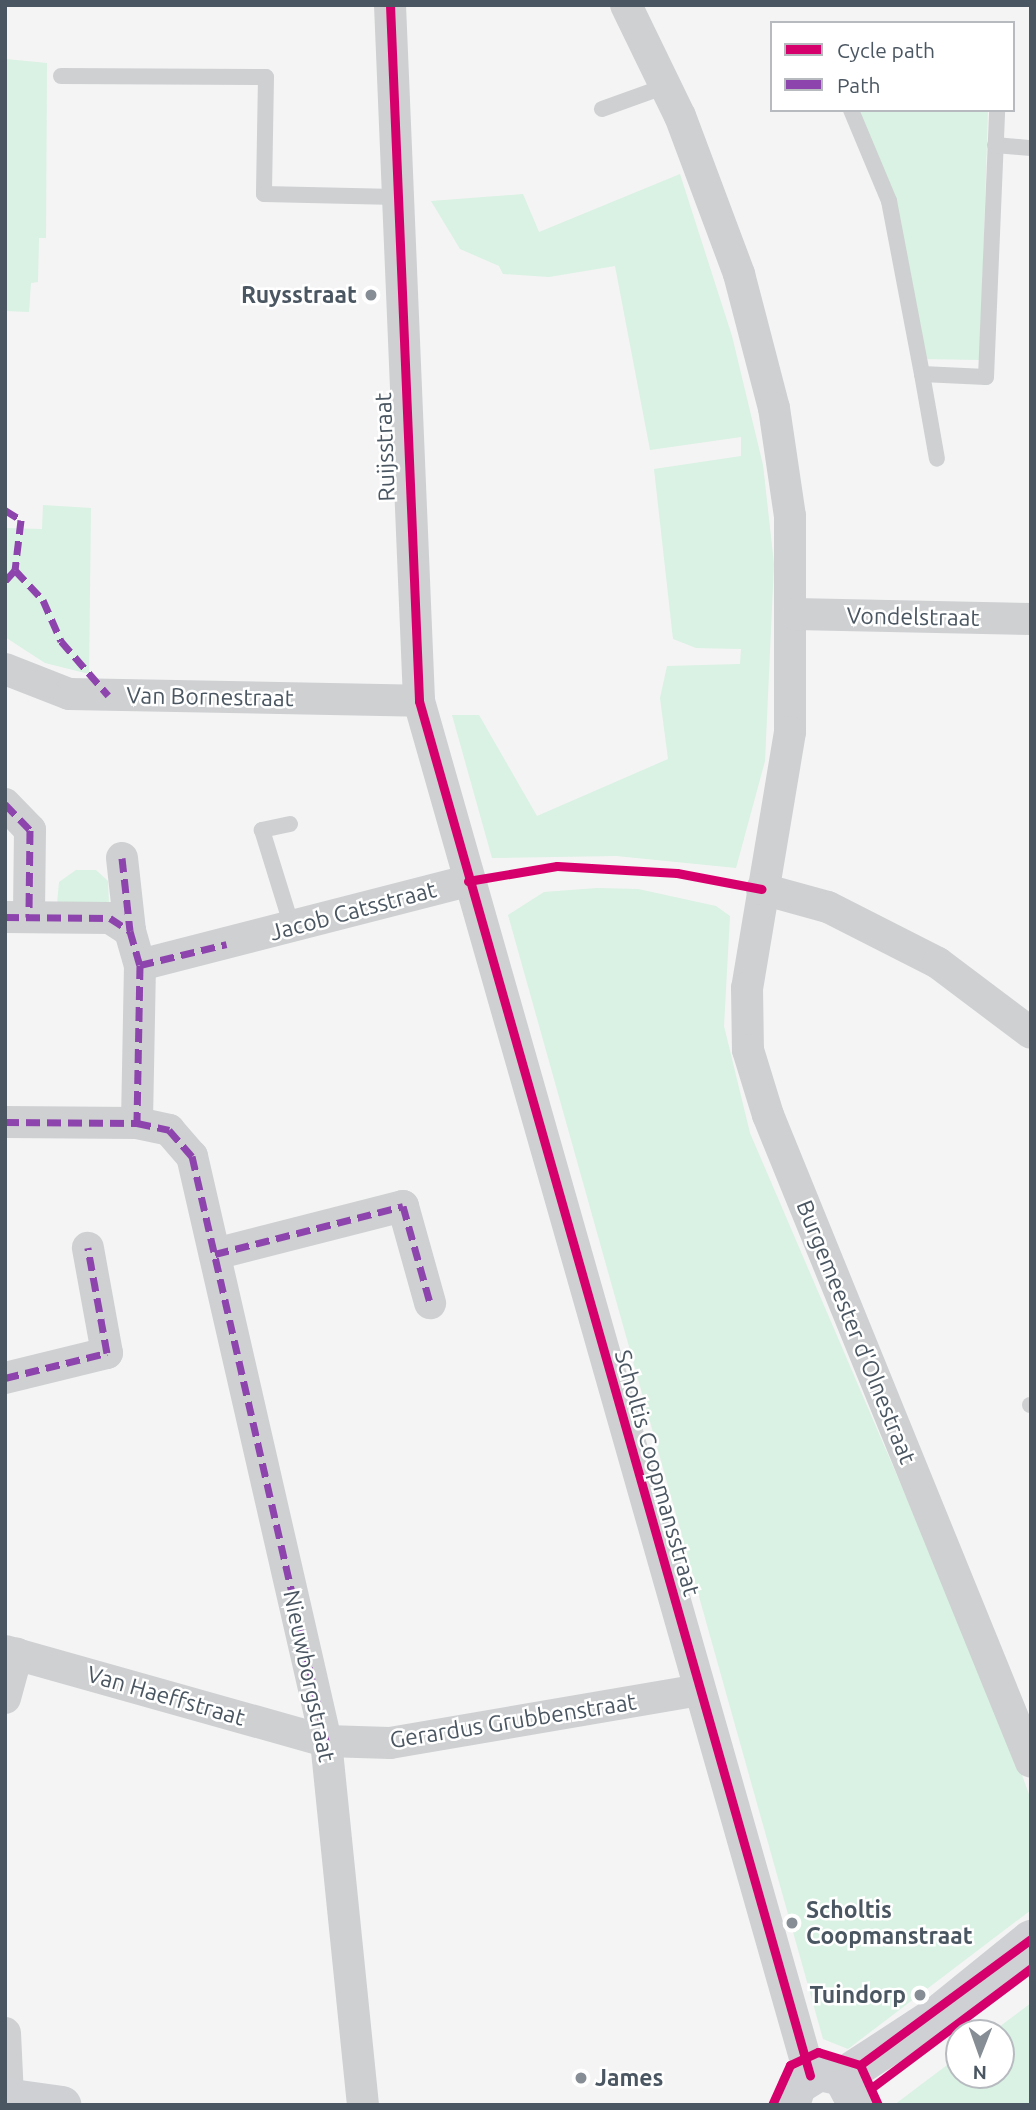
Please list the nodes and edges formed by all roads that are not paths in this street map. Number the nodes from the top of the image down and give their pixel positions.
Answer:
1 (390, 5) edge
2 (626, 5) edge
3 (61, 76) dead end
4 (666, 86) junction
5 (602, 109) dead end
6 (852, 112) edge
7 (997, 112) edge
8 (995, 145) junction
9 (1031, 148) edge
10 (396, 197) junction
11 (922, 374) junction
12 (937, 458) dead end
13 (795, 614) junction
14 (1031, 619) edge
15 (5, 668) edge
16 (419, 701) junction
17 (5, 804) edge
18 (290, 824) dead end
19 (122, 858) dead end
20 (468, 881) junction
21 (762, 889) junction
22 (17, 917) edge
23 (292, 927) junction
24 (130, 931) junction
25 (140, 965) junction
26 (1031, 1033) edge
27 (5, 1122) edge
28 (137, 1123) junction
29 (88, 1248) dead end
30 (215, 1254) junction
31 (430, 1303) dead end
32 (5, 1378) edge
33 (11, 1652) edge
34 (700, 1690) junction
35 (5, 1698) edge
36 (326, 1741) junction
37 (1031, 1762) edge
38 (1031, 1939) edge
39 (1031, 1968) edge
40 (5, 2033) edge
41 (819, 2095) edge
42 (7, 2097) edge
43 (62, 2105) edge
44 (363, 2105) edge

1 - 10 street, Ruijsstraat
2 - 4 street, Burgemeester d'Olnestraat
3 - 10 lane
4 - 5 lane
4 - 13 street, Burgemeester d'Olnestraat
6 - 11 lane
7 - 8 lane
8 - 9 lane
8 - 11 lane
10 - 16 street, Ruijsstraat
11 - 12 lane
13 - 14 street, Vondelstraat
13 - 21 street, Burgemeester d'Olnestraat
15 - 16 street, Van Bornestraat
16 - 20 street, Ruijsstraat
17 - 22 street
18 - 23 lane
19 - 24 street
20 - 23 street, Jacob Catsstraat
20 - 34 street, Scholtis Coopmansstraat
21 - 26 street
21 - 37 street, Burgemeester d'Olnestraat
22 - 24 street
23 - 25 street, Jacob Catsstraat
24 - 25 street
25 - 28 street
27 - 28 street, Nieuwborgstraat
28 - 30 street, Nieuwborgstraat
29 - 32 street
30 - 31 street
30 - 36 street, Nieuwborgstraat
33 - 35 street
33 - 36 street, Van Haeffstraat
34 - 36 street, Gerardus Grubbenstraat
34 - 41 street, Scholtis Coopmansstraat
36 - 44 street, Nieuwborgstraat
38 - 41 street
39 - 41 street
40 - 42 street
42 - 43 street

